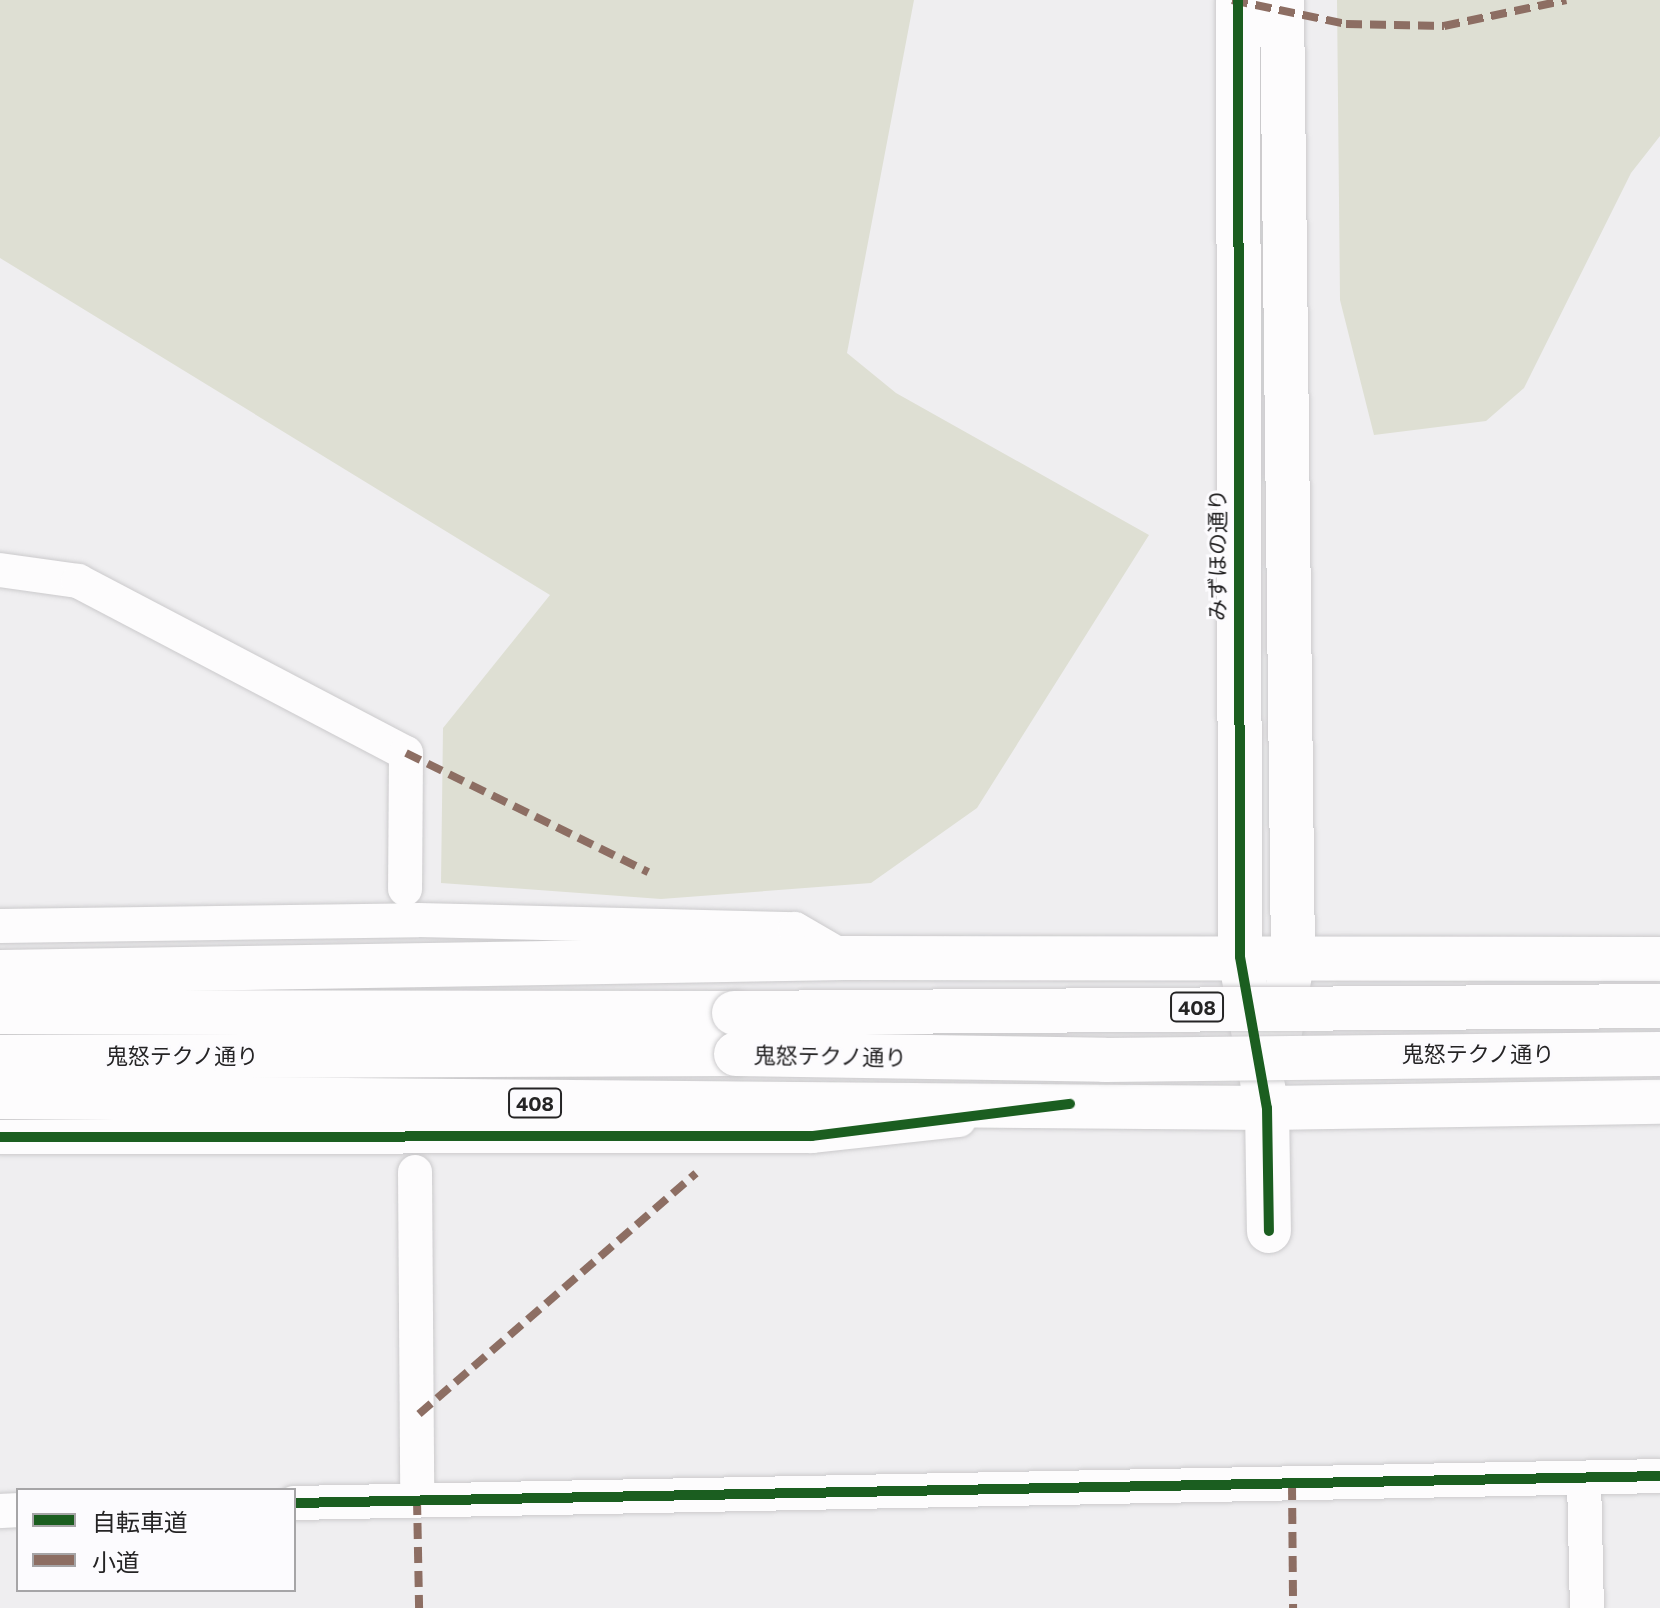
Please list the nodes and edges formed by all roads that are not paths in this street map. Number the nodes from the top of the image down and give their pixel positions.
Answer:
1 (1238, 0) edge
2 (1282, 0) edge
3 (0, 570) edge
4 (405, 889) dead end
5 (0, 926) edge
6 (1240, 957) junction
7 (1293, 957) junction
8 (845, 958) junction
9 (1660, 959) edge
10 (0, 972) edge
11 (1660, 1006) edge
12 (0, 1012) edge
13 (735, 1034) junction
14 (1660, 1054) edge
15 (0, 1057) edge
16 (0, 1097) edge
17 (1660, 1102) edge
18 (1070, 1104) junction
19 (1267, 1108) junction
20 (0, 1137) edge
21 (415, 1172) dead end
22 (1269, 1231) dead end
23 (1660, 1476) edge
24 (1584, 1479) junction
25 (417, 1499) junction
26 (296, 1503) edge
27 (1587, 1608) edge

1 - 6 main road, みずほの通り
2 - 7 main road
3 - 4 street
5 - 8 street
6 - 7 main road
6 - 8 main road
6 - 19 main road, みずほの通り
7 - 9 main road
7 - 19 main road
8 - 10 main road
11 - 13 main road, 鬼怒テクノ通り / 408, bridge
12 - 13 main road, 鬼怒テクノ通り / 408
13 - 14 main road, 鬼怒テクノ通り / 408, bridge
13 - 15 main road, 鬼怒テクノ通り / 408
16 - 18 main road, 408
17 - 19 main road, 408
18 - 19 main road, 408
18 - 20 street
19 - 22 main road
21 - 25 street
23 - 24 street
24 - 25 street
24 - 27 street
25 - 26 street

